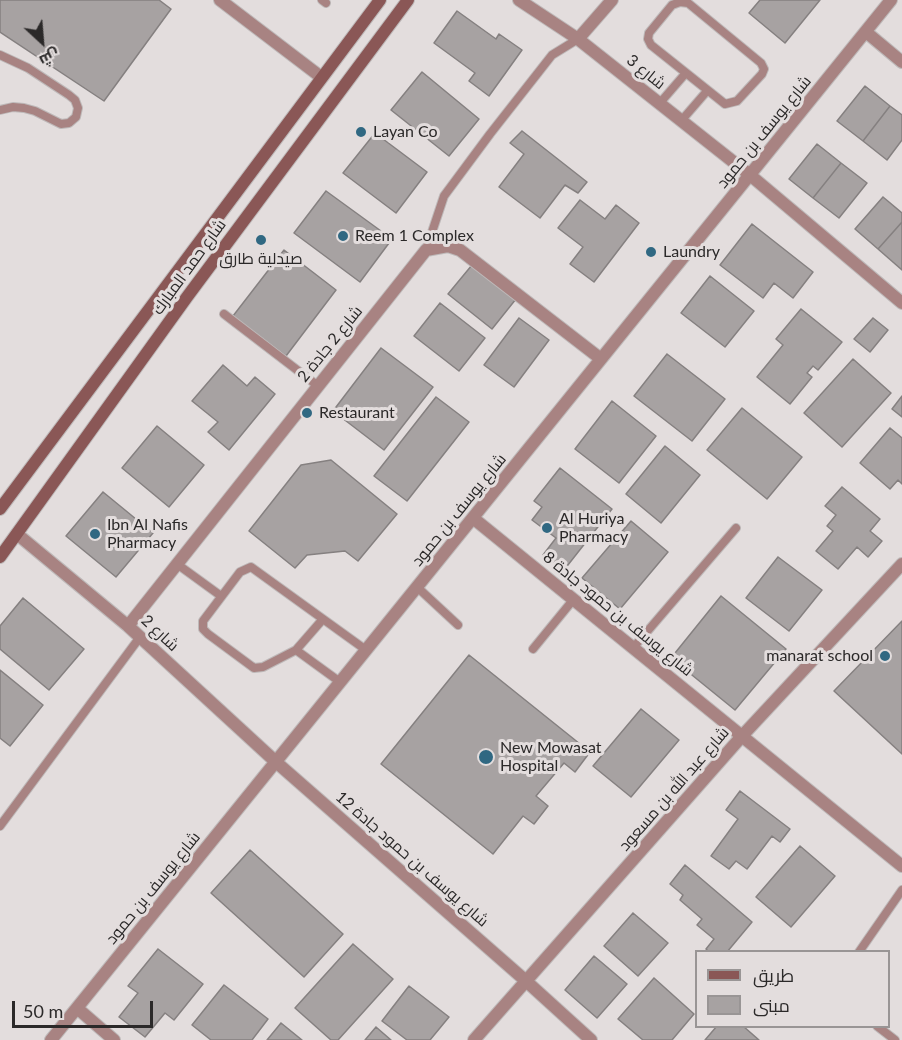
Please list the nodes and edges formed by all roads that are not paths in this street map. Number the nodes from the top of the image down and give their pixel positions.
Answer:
1 (220, 0) edge
2 (380, 0) edge
3 (408, 0) edge
4 (519, 0) edge
5 (612, 0) edge
6 (891, 0) edge
7 (866, 32) junction
8 (578, 39) junction
9 (0, 55) edge
10 (902, 62) edge
11 (685, 74) junction
12 (321, 77) junction
13 (707, 92) junction
14 (659, 104) junction
15 (0, 110) edge
16 (681, 121) junction
17 (750, 175) junction
18 (426, 250) junction
19 (902, 303) edge
20 (224, 314) dead end
21 (601, 359) junction
22 (318, 386) junction
23 (0, 509) edge
24 (473, 518) junction
25 (736, 528) dead end
26 (17, 534) junction
27 (0, 557) edge
28 (177, 564) junction
29 (902, 564) edge
30 (417, 587) junction
31 (221, 596) junction
32 (573, 600) junction
33 (323, 619) junction
34 (458, 625) dead end
35 (128, 626) junction
36 (140, 637) junction
37 (633, 648) junction
38 (533, 649) dead end
39 (296, 650) junction
40 (366, 650) junction
41 (340, 682) junction
42 (742, 736) junction
43 (276, 762) junction
44 (0, 826) edge
45 (902, 866) edge
46 (902, 890) edge
47 (860, 950) edge
48 (526, 981) junction
49 (77, 1008) junction
50 (879, 1028) edge
51 (891, 1039) edge
52 (51, 1040) edge
53 (114, 1040) edge
54 (474, 1040) edge
55 (591, 1040) edge

1 - 12 street
2 - 12 main road, شارع حمد المبارك
3 - 26 main road, شارع حمد المبارك
4 - 8 street, شارع 3
5 - 8 street
6 - 7 street, شارع يوسف بن حمود
7 - 10 street
7 - 17 street, شارع يوسف بن حمود
8 - 14 street, شارع 3
8 - 18 lane
9 - 15 lane
11 - 13 lane
11 - 13 lane
11 - 14 lane
12 - 23 main road, شارع حمد المبارك
13 - 16 lane
14 - 16 street, شارع 3
16 - 17 street, شارع 3
17 - 19 street, شارع 3
17 - 21 street, شارع يوسف بن حمود
18 - 21 street
18 - 22 street, شارع 2 جادة 2
20 - 22 lane
21 - 24 street, شارع يوسف بن حمود
22 - 28 street, شارع 2 جادة 2
24 - 30 street, شارع يوسف بن حمود
24 - 32 street, شارع يوسف بن حمود جادة 8
25 - 37 lane
26 - 27 main road, شارع حمد المبارك
26 - 35 street, شارع 2
28 - 31 lane
28 - 35 street, شارع 2 جادة 2
29 - 42 street, شارع عبد الله بن مسعود
30 - 34 lane
30 - 40 street, شارع يوسف بن حمود
31 - 33 lane
31 - 39 lane
32 - 37 street, شارع يوسف بن حمود جادة 8
32 - 38 lane
33 - 39 lane
33 - 40 lane
35 - 36 street, شارع 2
36 - 43 street, شارع 2
36 - 44 lane
37 - 42 street, شارع يوسف بن حمود جادة 8
39 - 41 lane
40 - 41 street, شارع يوسف بن حمود
41 - 43 street, شارع يوسف بن حمود
42 - 45 street, شارع يوسف بن حمود جادة 8
42 - 48 street, شارع عبد الله بن مسعود
43 - 48 street, شارع يوسف بن حمود جادة 12
43 - 49 street, شارع يوسف بن حمود
46 - 47 lane
48 - 54 street, شارع عبد الله بن مسعود
48 - 55 street, شارع يوسف بن حمود جادة 12
49 - 52 street, شارع يوسف بن حمود
49 - 53 street
50 - 51 lane

